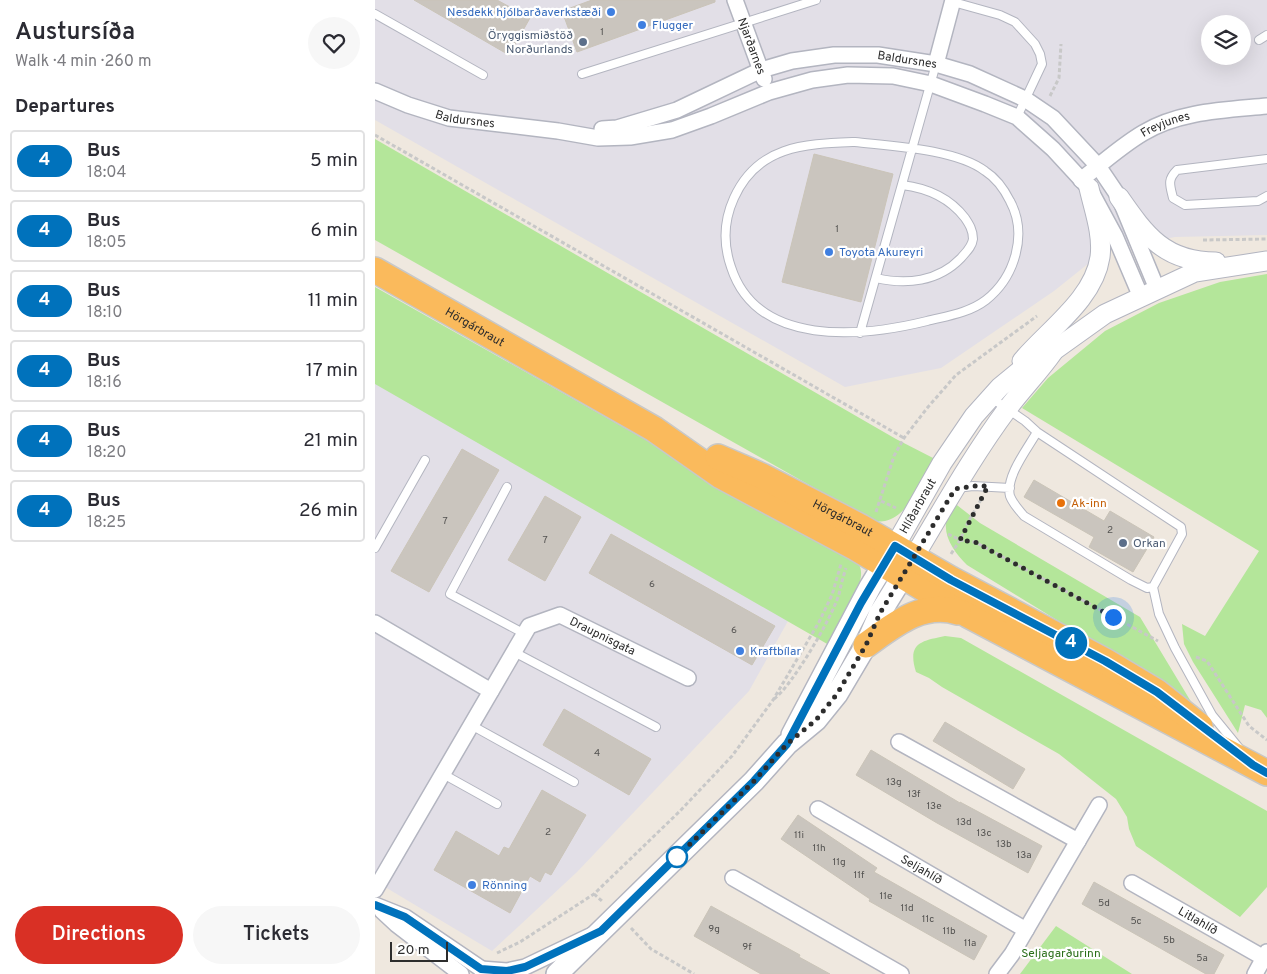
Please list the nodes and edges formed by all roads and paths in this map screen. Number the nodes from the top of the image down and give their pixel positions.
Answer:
1 (735, 0) edge
2 (816, 0) edge
3 (953, 1) edge
4 (375, 14) edge
5 (743, 23) junction
6 (1267, 36) edge
7 (1259, 40) dead end
8 (1061, 44) dead end
9 (936, 64) junction
10 (761, 70) junction
11 (583, 74) dead end
12 (483, 75) dead end
13 (931, 84) junction
14 (375, 91) edge
15 (769, 92) junction
16 (1025, 99) junction
17 (1048, 99) dead end
18 (1267, 106) edge
19 (1017, 118) junction
20 (558, 131) junction
21 (375, 134) edge
22 (913, 148) junction
23 (1267, 160) edge
24 (1098, 166) junction
25 (1085, 184) junction
26 (902, 185) junction
27 (1267, 196) edge
28 (1119, 197) junction
29 (1267, 239) edge
30 (1196, 241) dead end
31 (1260, 262) edge
32 (375, 270) edge
33 (876, 278) junction
34 (1149, 293) junction
35 (1038, 315) dead end
36 (860, 333) junction
37 (1056, 349) junction
38 (995, 392) junction
39 (1007, 409) junction
40 (1037, 432) junction
41 (904, 438) junction
42 (425, 460) dead end
43 (988, 486) junction
44 (507, 487) dead end
45 (1010, 488) junction
46 (955, 489) junction
47 (902, 511) dead end
48 (941, 531) dead end
49 (960, 540) junction
50 (375, 548) edge
51 (948, 558) dead end
52 (899, 561) junction
53 (842, 562) dead end
54 (847, 566) dead end
55 (838, 571) junction
56 (844, 574) junction
57 (1153, 587) junction
58 (967, 615) junction
59 (375, 623) edge
60 (525, 634) junction
61 (866, 645) junction
62 (1175, 648) junction
63 (514, 652) junction
64 (688, 678) dead end
65 (491, 692) junction
66 (773, 700) junction
67 (471, 725) junction
68 (656, 727) dead end
69 (1267, 740) edge
70 (899, 742) dead end
71 (787, 744) junction
72 (1260, 769) edge
73 (443, 774) junction
74 (574, 782) dead end
75 (497, 804) dead end
76 (1099, 805) dead end
77 (818, 810) dead end
78 (1078, 841) junction
79 (733, 878) dead end
80 (1132, 883) dead end
81 (375, 890) edge
82 (375, 905) edge
83 (628, 925) dead end
84 (1026, 930) junction
85 (601, 931) junction
86 (495, 954) dead end
87 (1265, 955) edge
88 (485, 971) edge
89 (461, 974) edge
90 (557, 974) edge
91 (694, 974) edge
92 (901, 974) edge
93 (997, 974) edge
94 (1255, 974) edge

1 - 5 street, Njarðarnes
2 - 5 lane
3 - 9 street
3 - 16 lane
4 - 12 lane
5 - 10 street, Njarðarnes
5 - 11 lane
6 - 7 lane
8 - 17 path
9 - 10 street, Baldursnes
9 - 13 lane
9 - 16 street, Baldursnes
10 - 15 street, Njarðarnes
10 - 20 street, Baldursnes
13 - 15 street, Baldursnes
13 - 19 street, Baldursnes
13 - 22 lane
14 - 20 street, Baldursnes
15 - 20 street, Baldursnes
16 - 19 lane
16 - 24 street, Baldursnes
18 - 24 street, Freyjunes
19 - 25 street, Baldursnes
21 - 41 path
22 - 26 lane
22 - 36 lane
22 - 36 lane
23 - 27 lane
24 - 25 street, Freyjunes
24 - 28 street, Baldursnes
25 - 34 street, Baldursnes
25 - 38 street
26 - 33 lane
26 - 33 lane
28 - 31 street
28 - 34 street, Baldursnes
29 - 30 path
31 - 34 street, Hlíðarbraut
32 - 52 highway, Hörgárbraut
33 - 36 lane
34 - 37 street, Hlíðarbraut
35 - 41 path
37 - 38 street, Hlíðarbraut
37 - 39 street, Hlíðarbraut
38 - 39 lane
38 - 52 street, Hlíðarbraut
39 - 40 lane
39 - 46 street, Hlíðarbraut
40 - 45 lane
40 - 57 lane
41 - 47 path
42 - 50 lane
43 - 45 lane
43 - 46 lane
43 - 49 path
44 - 60 lane
45 - 57 lane
46 - 52 street, Hlíðarbraut
48 - 49 path
49 - 51 path
49 - 62 path
52 - 58 highway, Hörgárbraut
52 - 61 main road, Hlíðarbraut
52 - 71 main road, Hlíðarbraut
52 - 72 highway, Hörgárbraut
53 - 55 path
54 - 56 path
55 - 56 path
55 - 66 path
56 - 66 path
57 - 62 lane
58 - 61 highway
58 - 72 highway, Hörgárbraut
59 - 65 street
60 - 63 street, Draupnisgata
60 - 64 street, Draupnisgata
61 - 71 main road, Hlíðarbraut
62 - 69 path
62 - 72 lane
63 - 65 street, Draupnisgata
63 - 68 lane
65 - 67 street, Draupnisgata
66 - 86 path
67 - 73 street, Draupnisgata
67 - 74 lane
70 - 78 street
71 - 85 main road, Hlíðarbraut
73 - 75 lane
73 - 81 street, Draupnisgata
76 - 78 street
77 - 84 street, Seljahlíð
78 - 84 street
79 - 92 street
80 - 87 street, Litlahlíð
82 - 88 street
82 - 89 street
83 - 91 path
84 - 93 street
85 - 88 street
85 - 90 main road, Hlíðarbraut
87 - 94 street, Litlahlíð

